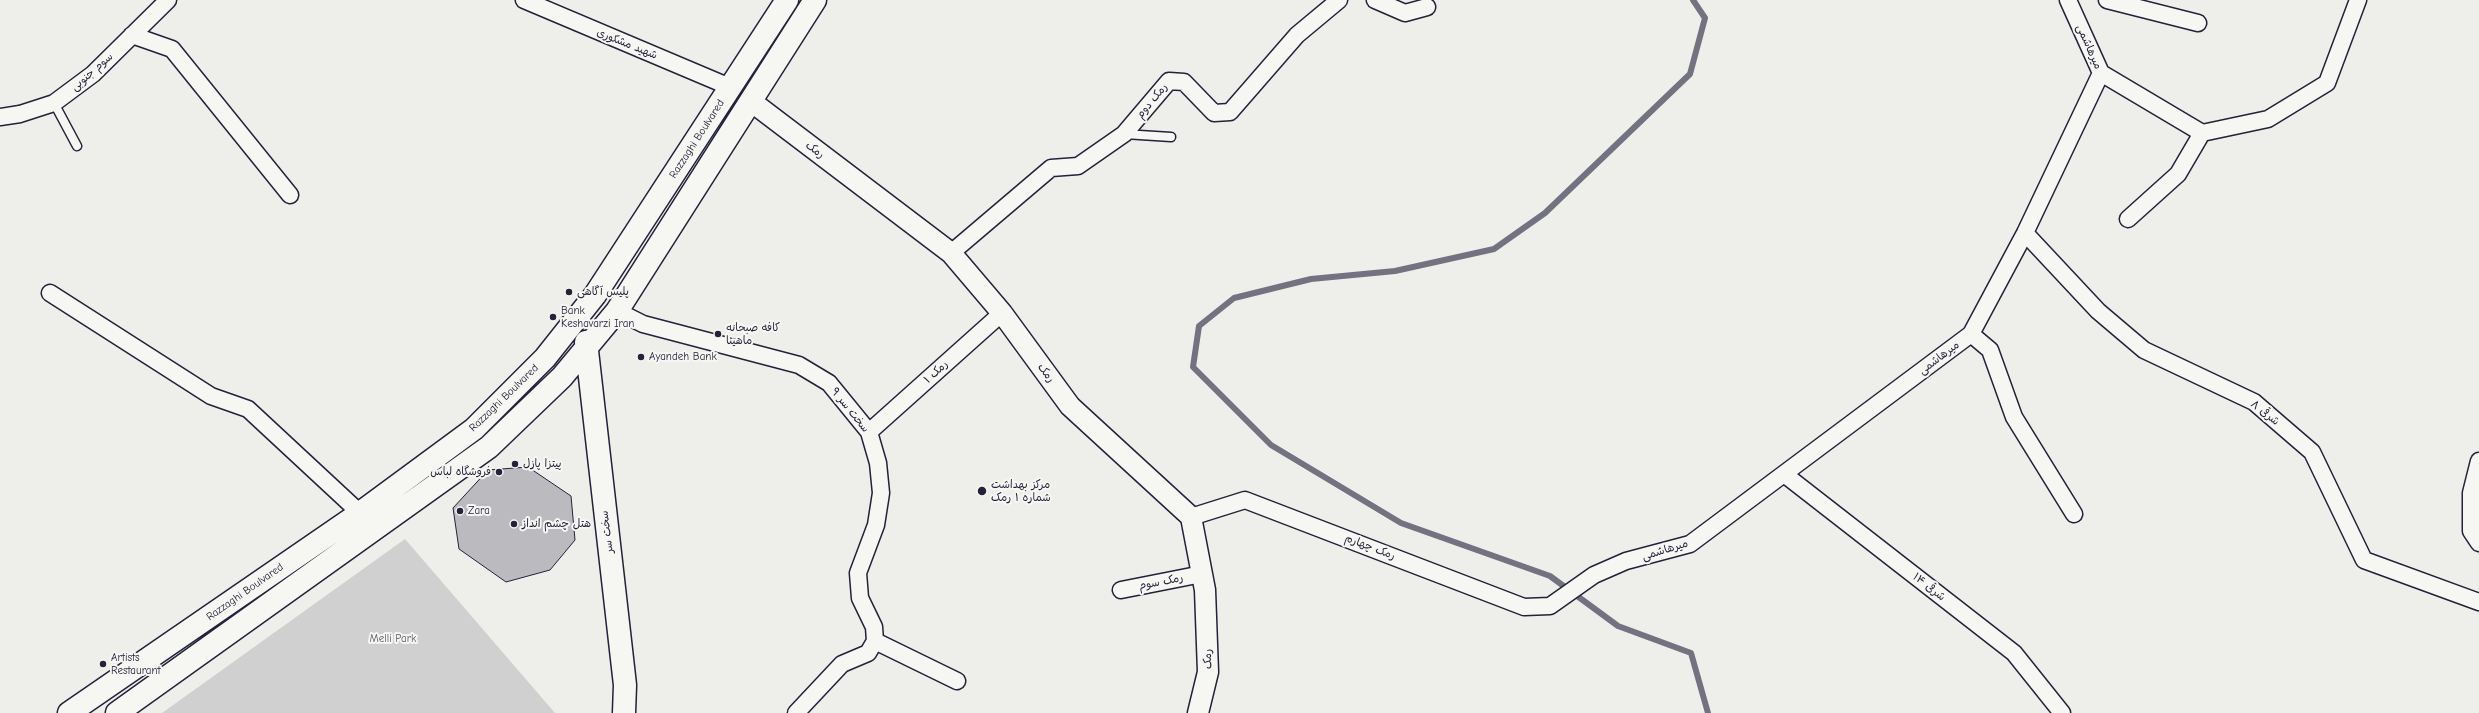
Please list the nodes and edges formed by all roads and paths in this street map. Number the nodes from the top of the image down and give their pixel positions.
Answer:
1 (168, 0) edge
2 (524, 0) edge
3 (787, 0) edge
4 (815, 0) edge
5 (1339, 0) edge
6 (1375, 0) edge
7 (2068, 0) edge
8 (2107, 0) edge
9 (2358, 0) edge
10 (1427, 7) dead end
11 (2198, 22) dead end
12 (132, 35) junction
13 (2101, 73) junction
14 (730, 87) junction
15 (752, 102) junction
16 (54, 103) junction
17 (0, 117) edge
18 (2202, 133) junction
19 (1124, 134) junction
20 (1171, 137) dead end
21 (77, 146) dead end
22 (290, 195) dead end
23 (2128, 219) dead end
24 (2026, 233) junction
25 (951, 253) junction
26 (50, 293) dead end
27 (595, 295) junction
28 (617, 311) junction
29 (1002, 313) junction
30 (1971, 334) junction
31 (564, 335) junction
32 (586, 350) junction
33 (870, 432) junction
34 (2479, 461) edge
35 (1784, 474) junction
36 (360, 513) junction
37 (2074, 514) dead end
38 (1191, 517) junction
39 (2479, 543) edge
40 (1202, 574) junction
41 (1121, 590) dead end
42 (2479, 602) edge
43 (1550, 606) joint
44 (875, 641) junction
45 (957, 681) dead end
46 (69, 713) edge
47 (117, 713) edge
48 (624, 713) edge
49 (796, 713) edge
50 (1198, 713) edge
51 (2062, 713) edge

1 - 12 street, سوم جنوبی
2 - 14 street, شهید مشکوری
3 - 14 main road, Razzaghi Boulvared
4 - 15 main road
5 - 19 street, رمک دوم
6 - 10 street
7 - 13 street, میرهاشمی
8 - 11 street
9 - 18 street
12 - 16 street, سوم جنوبی
12 - 22 street
13 - 18 street
13 - 24 street, میرهاشمی
14 - 15 main road
14 - 27 main road, Razzaghi Boulvared
15 - 25 street, رمک
15 - 28 main road
16 - 17 street, سوم جنوبی
16 - 21 lane
18 - 23 street
19 - 20 lane
19 - 25 street, رمک دوم
24 - 30 street, میرهاشمی
24 - 42 street, شرقی ۸
25 - 29 street, رمک
26 - 36 street
27 - 28 main road
27 - 31 main road, Razzaghi Boulvared
28 - 32 main road
28 - 33 street, سخت سر ۹
29 - 33 street, رمک ۱
29 - 38 street, رمک
30 - 35 street, میرهاشمی
30 - 37 street
31 - 32 main road, سخت سر
31 - 36 main road, Razzaghi Boulvared
32 - 47 main road
32 - 48 main road, سخت سر
33 - 44 street, سخت سر ۹
34 - 39 street
35 - 43 street, میرهاشمی
35 - 51 street, شرقی ۱۴
36 - 46 main road, Razzaghi Boulvared
38 - 40 street, رمک
38 - 43 street, رمک چهارم
40 - 41 street, رمک سوم
40 - 50 street, رمک
44 - 45 street
44 - 49 street

